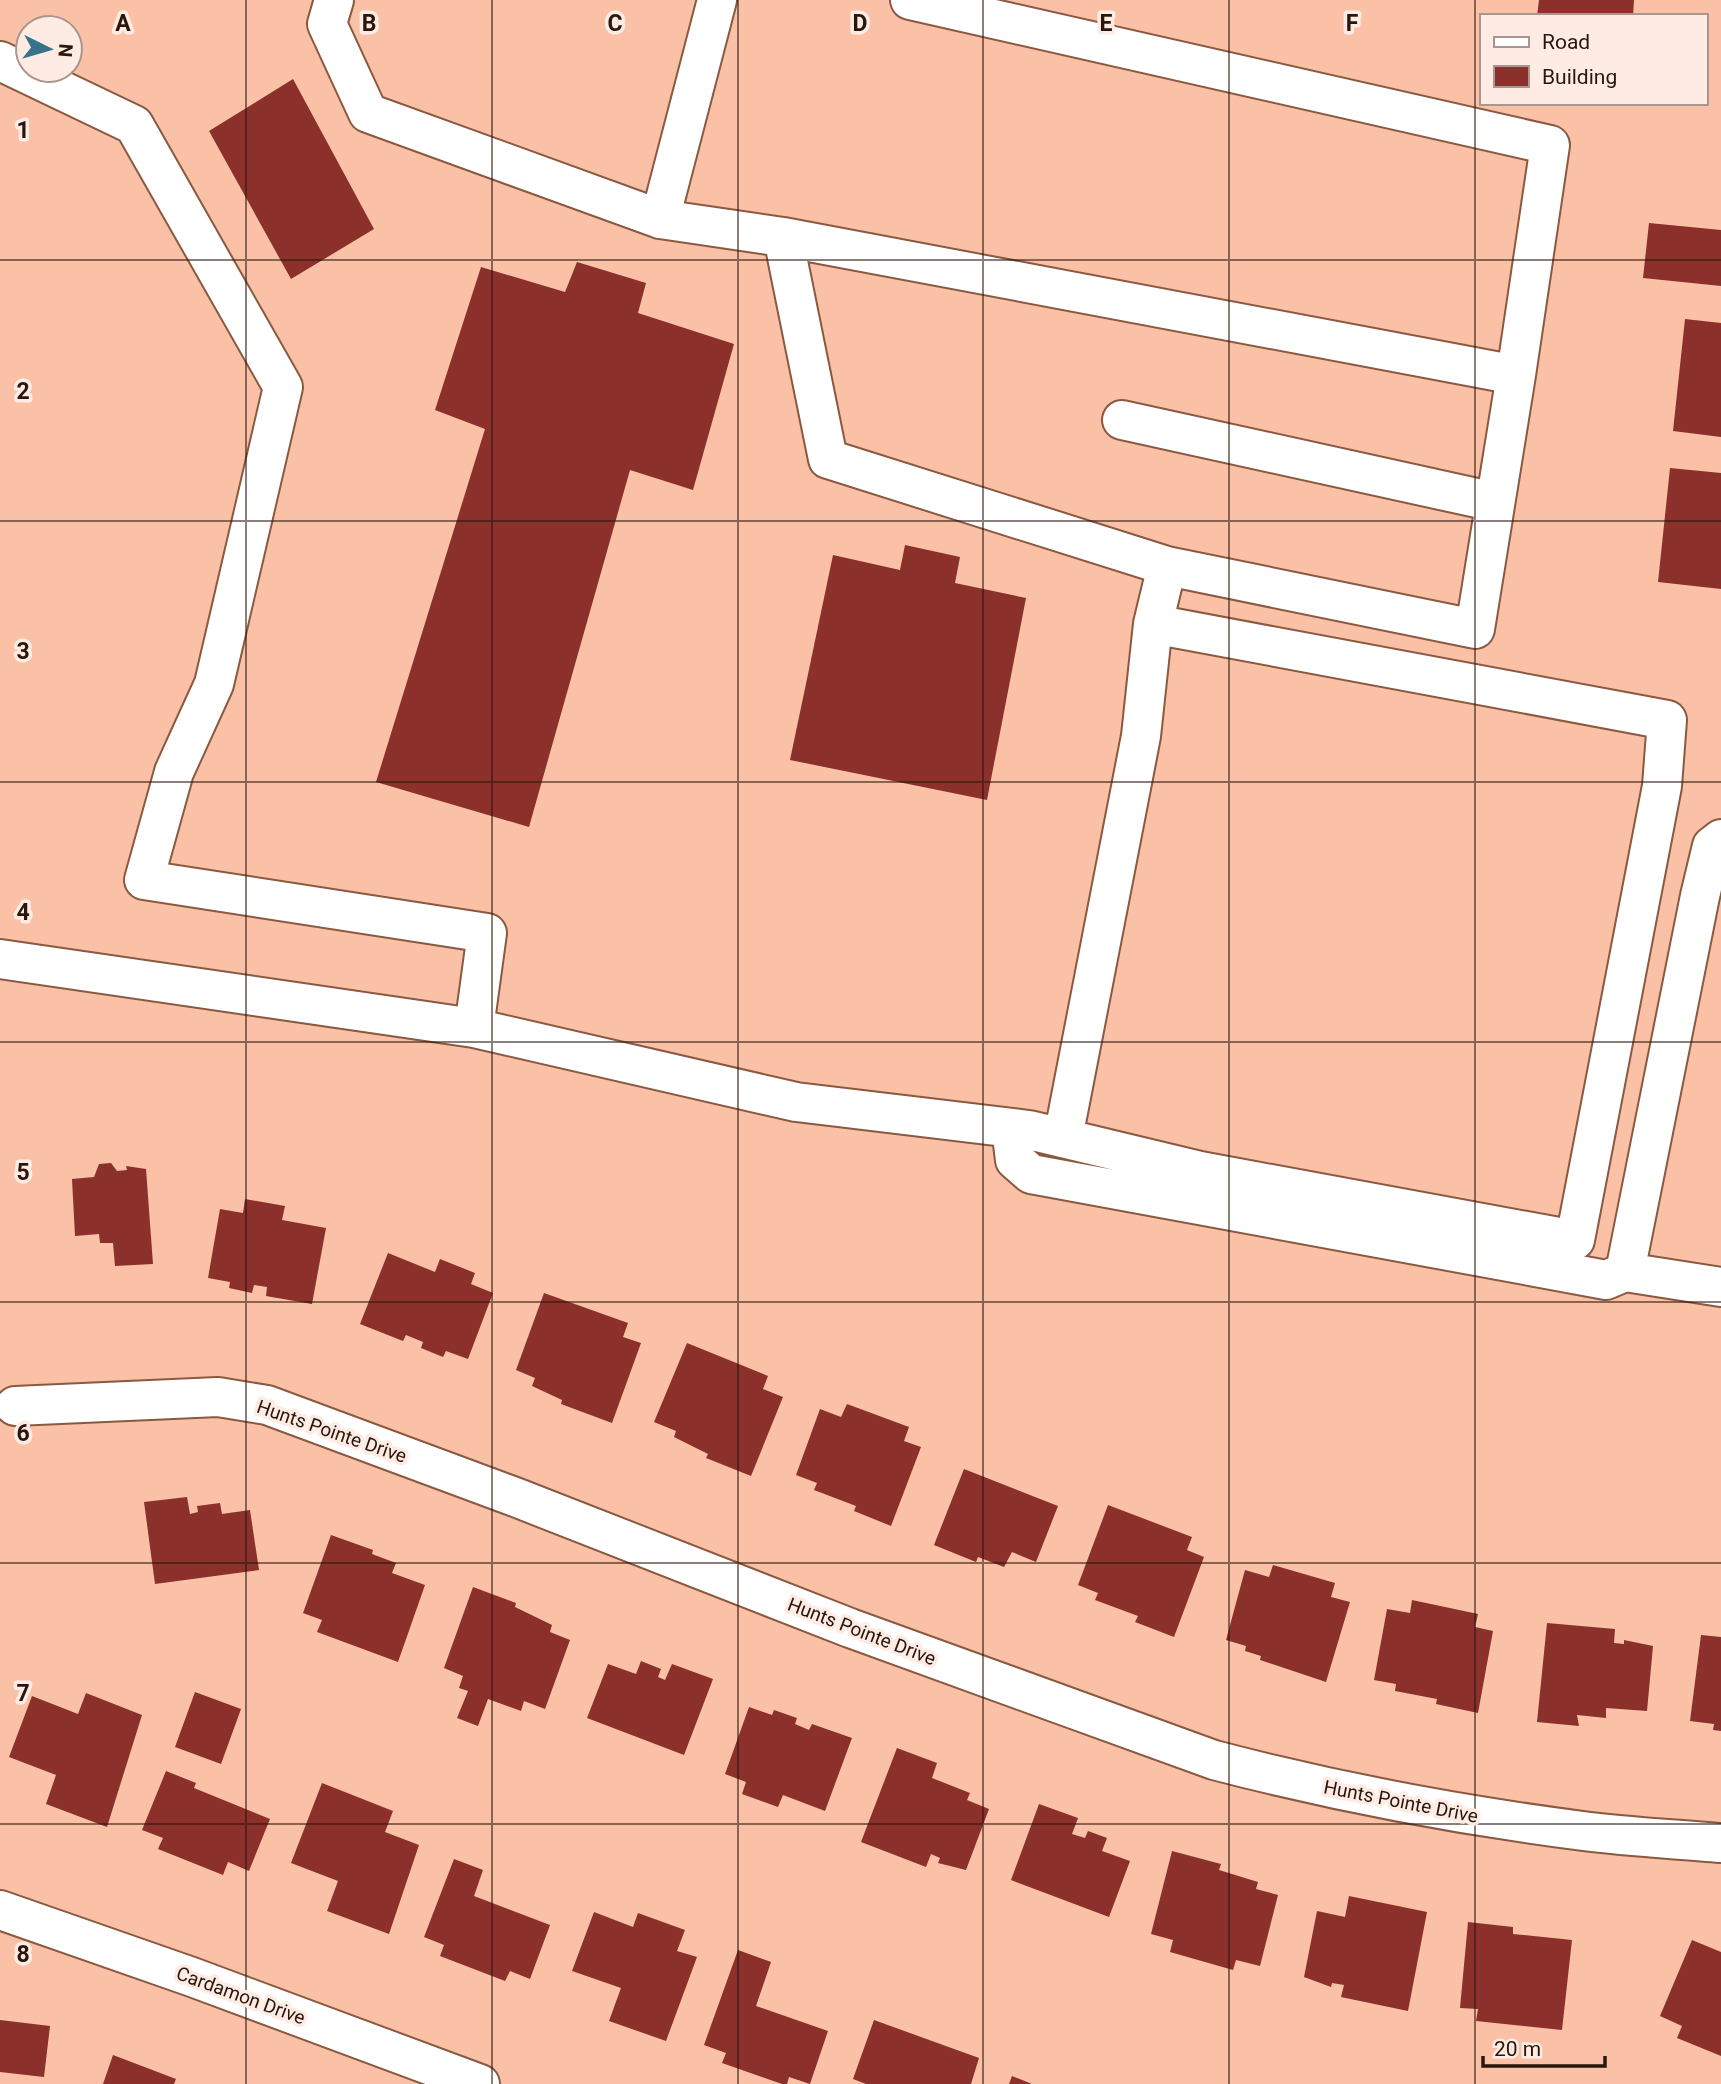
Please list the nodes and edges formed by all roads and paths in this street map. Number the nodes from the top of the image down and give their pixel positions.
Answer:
1 (334, 0) edge
2 (717, 0) edge
3 (911, 0) edge
4 (0, 61) edge
5 (660, 219) junction
6 (783, 237) junction
7 (1516, 375) junction
8 (1122, 420) dead end
9 (1495, 502) junction
10 (1167, 566) junction
11 (1153, 624) junction
12 (1721, 839) edge
13 (0, 959) edge
14 (474, 1028) junction
15 (1011, 1128) junction
16 (1063, 1138) junction
17 (1625, 1272) junction
18 (1721, 1287) edge
19 (15, 1406) dead end
20 (1721, 1843) edge
21 (0, 1910) edge
22 (480, 2084) edge

1 - 5 street
2 - 5 street
3 - 7 street
4 - 14 street
5 - 6 street
6 - 7 street
6 - 10 street
7 - 9 street
8 - 9 street
9 - 10 street
10 - 11 street
11 - 16 street
11 - 16 street
12 - 17 street
13 - 14 street
14 - 15 street
15 - 16 street
15 - 17 street
17 - 18 street
19 - 20 street, Hunts Pointe Drive
21 - 22 street, Cardamon Drive

